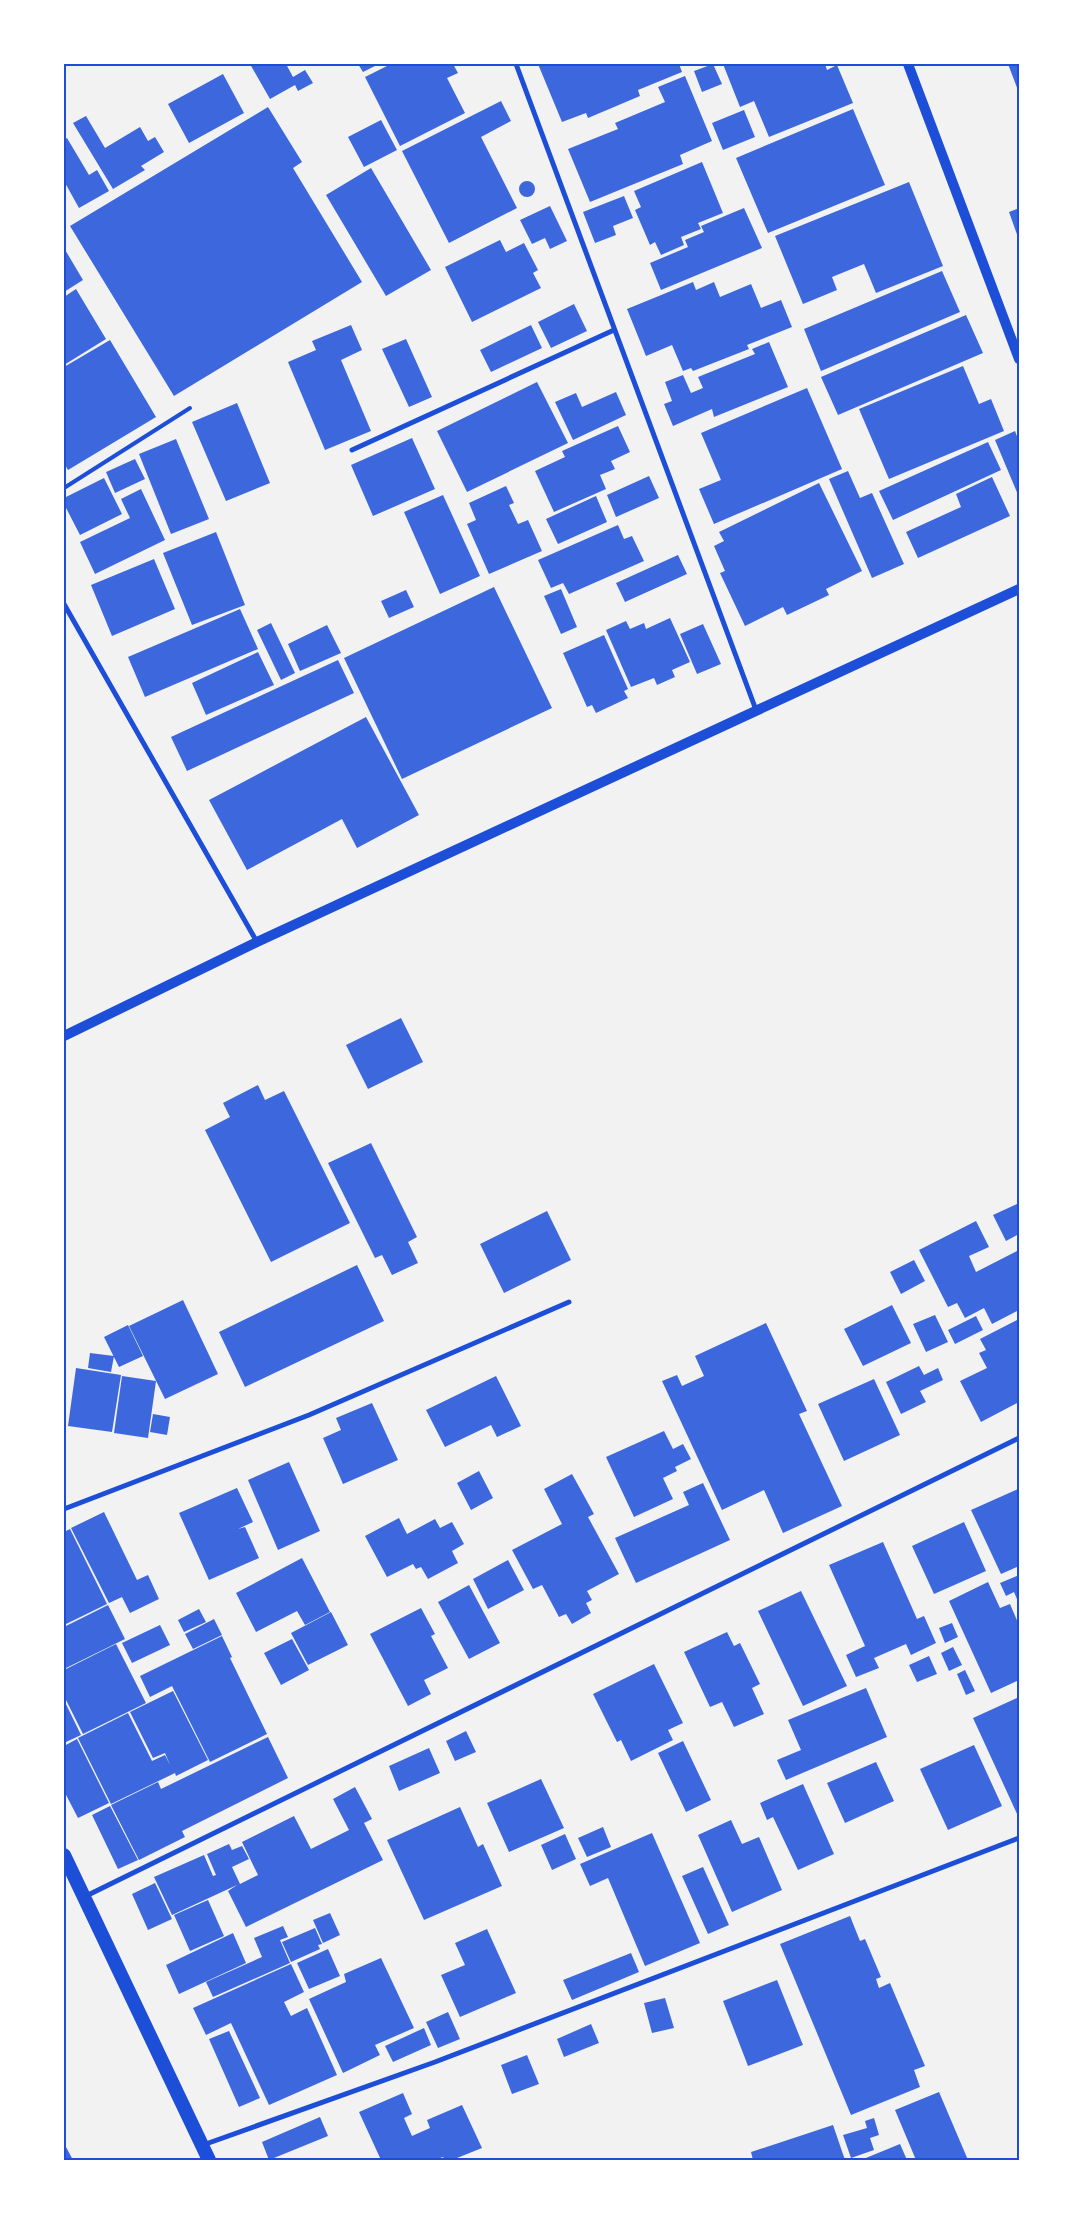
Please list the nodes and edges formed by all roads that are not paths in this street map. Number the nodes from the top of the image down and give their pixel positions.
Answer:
1 (516, 64) edge
2 (908, 64) edge
3 (614, 330) junction
4 (1019, 359) edge
5 (190, 408) dead end
6 (352, 450) dead end
7 (64, 488) edge
8 (1019, 589) edge
9 (64, 604) edge
10 (756, 711) junction
11 (258, 942) junction
12 (64, 1036) edge
13 (569, 1302) dead end
14 (1019, 1438) edge
15 (64, 1509) edge
16 (1019, 1838) edge
17 (64, 1855) edge
18 (85, 1896) junction
19 (203, 2145) junction
20 (210, 2160) edge

1 - 3 street
2 - 4 main road
3 - 6 street
3 - 10 street
5 - 7 lane
8 - 10 main road
9 - 11 street
10 - 11 main road
11 - 12 main road
13 - 15 street
14 - 18 street
16 - 19 street
17 - 18 highway
18 - 19 highway
19 - 20 highway

